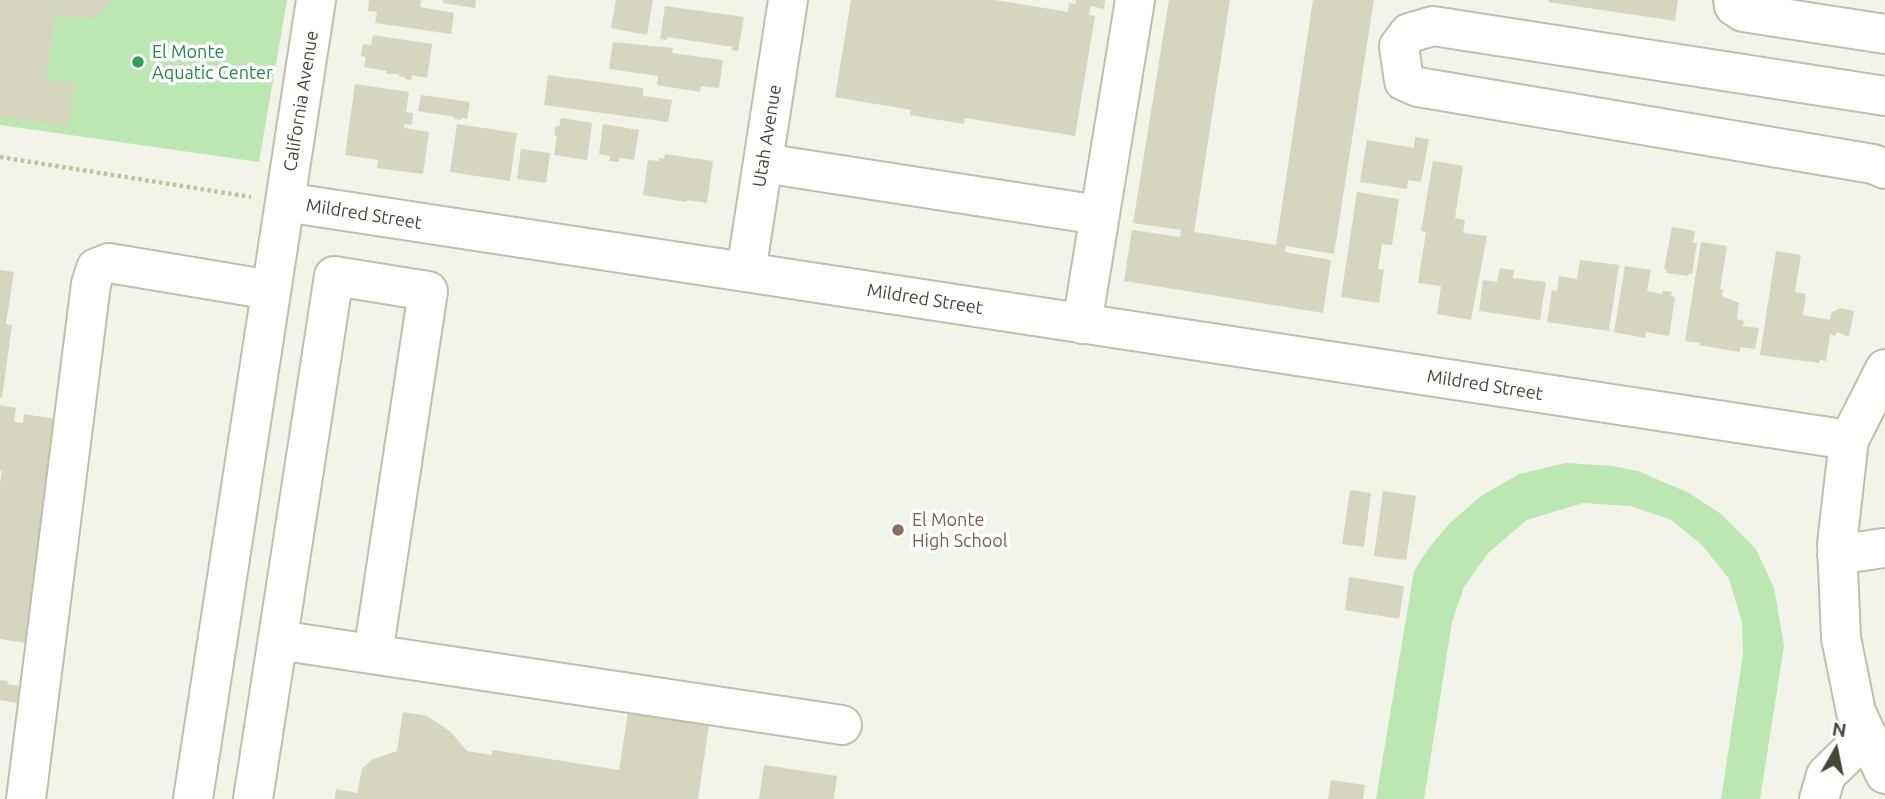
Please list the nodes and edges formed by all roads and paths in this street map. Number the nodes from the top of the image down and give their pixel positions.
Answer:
1 (316, 0) edge
2 (788, 0) edge
3 (1135, 0) edge
4 (1733, 0) edge
5 (1885, 34) edge
6 (1885, 96) edge
7 (0, 157) edge
8 (763, 163) junction
9 (1885, 169) edge
10 (285, 202) junction
11 (1100, 215) junction
12 (746, 272) junction
13 (271, 290) junction
14 (1082, 324) junction
15 (1885, 369) edge
16 (1849, 440) junction
17 (1884, 544) edge
18 (1837, 555) junction
19 (278, 640) junction
20 (373, 654) junction
21 (842, 725) dead end
22 (1867, 735) junction
23 (1885, 774) edge
24 (26, 799) edge
25 (193, 799) edge
26 (253, 799) edge
27 (1819, 799) edge

1 - 10 street, California Avenue
2 - 8 street, Utah Avenue
3 - 11 street
4 - 5 street
6 - 9 street
7 - 10 path, Mildred Street
8 - 11 street
8 - 12 street, Utah Avenue
10 - 12 street, Mildred Street
10 - 13 street, California Avenue
11 - 14 street
12 - 14 street, Mildred Street
13 - 24 street
13 - 25 street, California Avenue
14 - 16 street, Mildred Street
15 - 16 street
16 - 18 street
17 - 18 street
18 - 22 street
19 - 20 street
19 - 20 street
19 - 26 street
20 - 21 street
22 - 23 street
22 - 27 street

